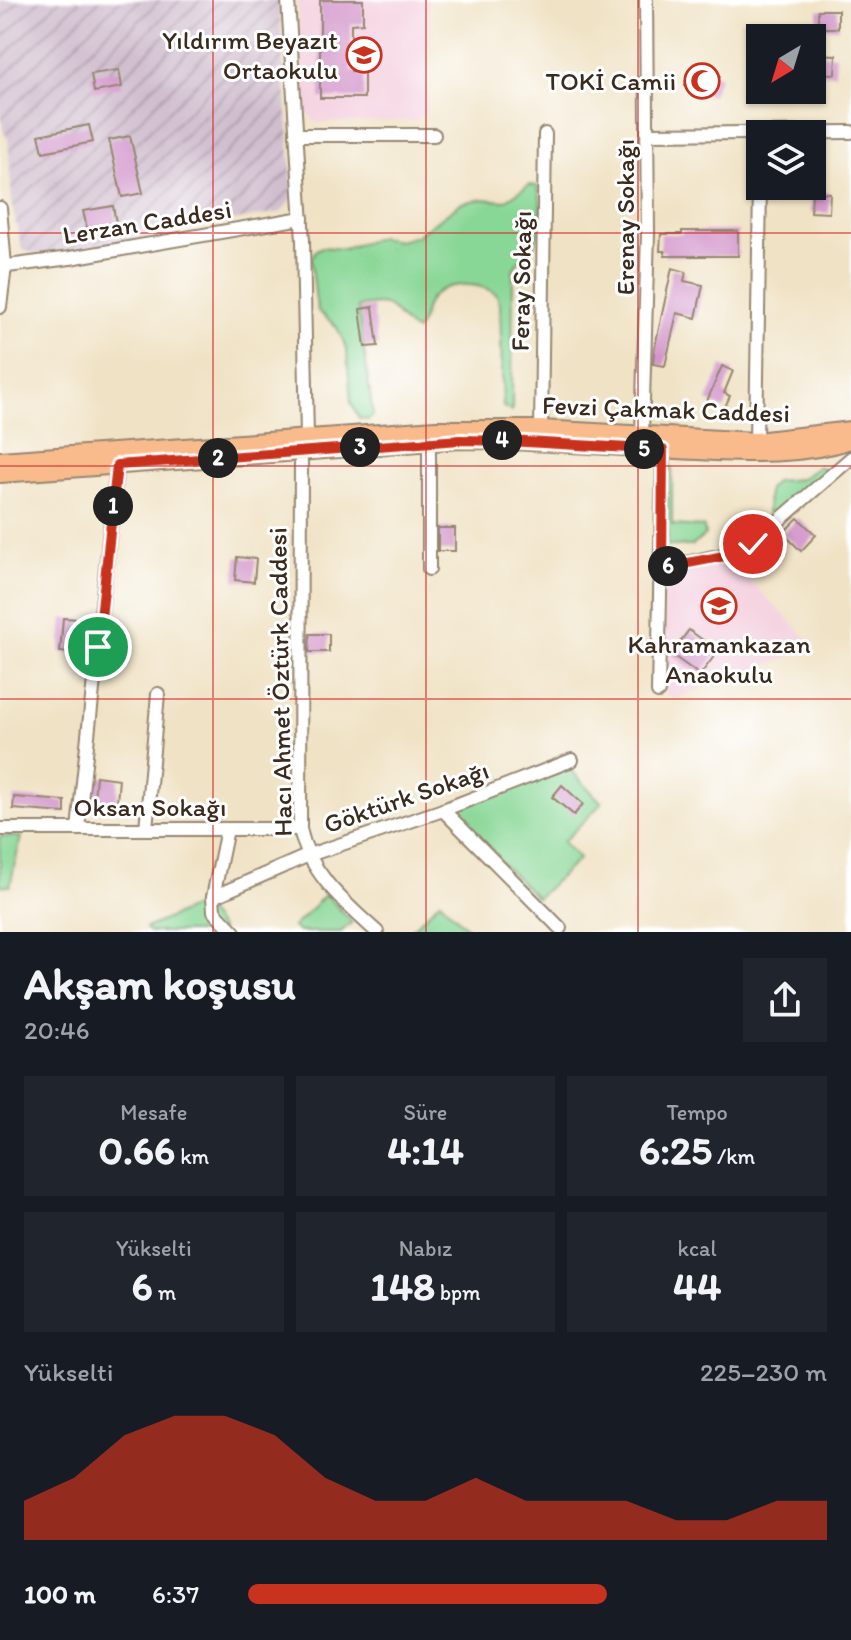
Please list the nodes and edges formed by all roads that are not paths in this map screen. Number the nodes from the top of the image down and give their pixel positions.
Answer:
1 (288, 0) edge
2 (646, 0) edge
3 (826, 132) edge
4 (851, 132) edge
5 (746, 133) edge
6 (545, 134) dead end
7 (648, 134) junction
8 (296, 135) junction
9 (434, 135) dead end
10 (760, 200) edge
11 (0, 208) edge
12 (302, 218) junction
13 (2, 267) edge
14 (0, 307) edge
15 (541, 429) junction
16 (851, 430) edge
17 (642, 434) junction
18 (851, 440) edge
19 (756, 441) junction
20 (429, 442) junction
21 (304, 445) junction
22 (663, 450) junction
23 (851, 458) edge
24 (0, 460) edge
25 (117, 465) junction
26 (0, 474) edge
27 (662, 568) junction
28 (429, 569) dead end
29 (658, 692) dead end
30 (158, 694) dead end
31 (572, 760) dead end
32 (443, 810) junction
33 (0, 829) edge
34 (78, 829) junction
35 (146, 829) junction
36 (227, 829) junction
37 (300, 829) junction
38 (309, 855) junction
39 (213, 897) junction
40 (560, 928) dead end
41 (234, 932) edge
42 (377, 932) edge

1 - 8 street, Hacı Ahmet Öztürk Caddesi
2 - 7 street, Erenay Sokağı
3 - 4 street
5 - 7 street
6 - 15 street, Feray Sokağı
7 - 17 street, Erenay Sokağı
8 - 9 street
8 - 12 street, Hacı Ahmet Öztürk Caddesi
10 - 19 street
11 - 13 street
12 - 13 street, Lerzan Caddesi
12 - 21 street, Hacı Ahmet Öztürk Caddesi
13 - 14 street
15 - 17 main road, Fevzi Çakmak Caddesi
15 - 21 main road, Fevzi Çakmak Caddesi
16 - 19 main road, Fevzi Çakmak Caddesi
17 - 19 main road, Fevzi Çakmak Caddesi
18 - 22 main road, Fevzi Çakmak Caddesi
20 - 21 main road, Fevzi Çakmak Caddesi
20 - 22 main road, Fevzi Çakmak Caddesi
20 - 28 street
21 - 24 main road, Fevzi Çakmak Caddesi
21 - 25 main road, Fevzi Çakmak Caddesi
21 - 37 street, Hacı Ahmet Öztürk Caddesi
22 - 27 street
23 - 27 street
25 - 26 main road, Fevzi Çakmak Caddesi
25 - 34 street
27 - 29 street
30 - 35 street
31 - 32 street, Göktürk Sokağı
32 - 38 street, Göktürk Sokağı
32 - 40 street
33 - 34 street, Oksan Sokağı
34 - 35 street, Oksan Sokağı
35 - 36 street, Oksan Sokağı
36 - 37 street, Oksan Sokağı
36 - 39 street
37 - 38 street, Hacı Ahmet Öztürk Caddesi
38 - 39 street, Göktürk Sokağı
38 - 42 street, Hacı Ahmet Öztürk Caddesi
39 - 41 street

